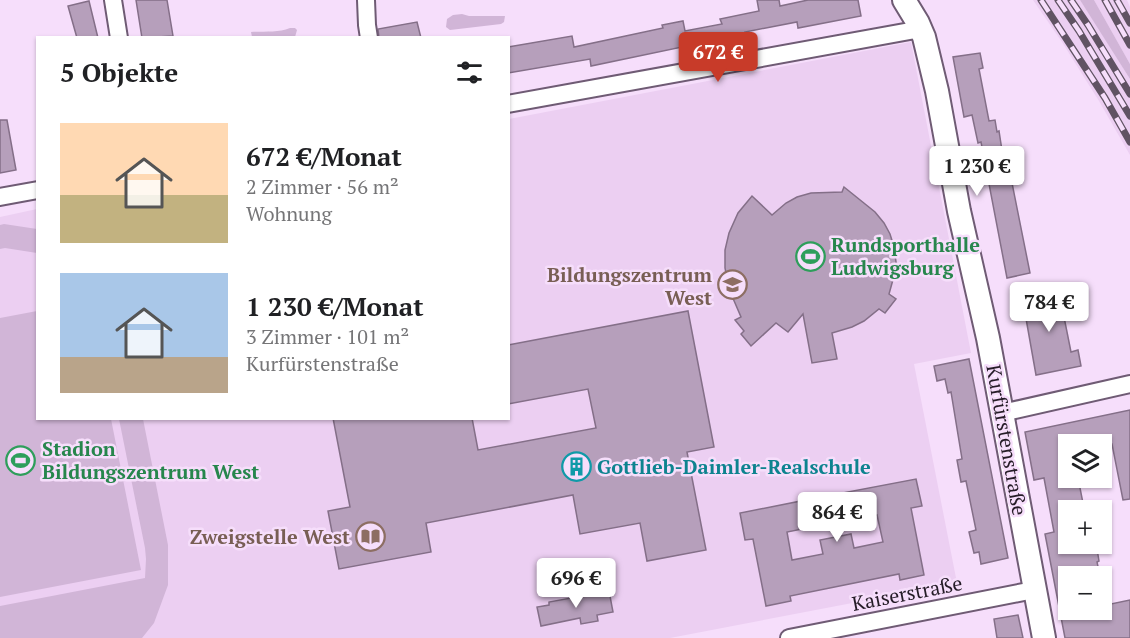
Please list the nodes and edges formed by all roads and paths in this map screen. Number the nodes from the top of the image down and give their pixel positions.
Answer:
1 (113, 0) edge
2 (366, 0) edge
3 (904, 0) edge
4 (921, 29) junction
5 (119, 36) edge
6 (369, 36) edge
7 (510, 104) edge
8 (36, 190) edge
9 (0, 197) edge
10 (1130, 384) edge
11 (1002, 413) junction
12 (1034, 590) junction
13 (789, 638) edge
14 (1044, 638) edge

1 - 5 street
2 - 6 street
3 - 4 street, Kurfürstenstraße
4 - 7 street
4 - 11 street, Kurfürstenstraße
8 - 9 street
10 - 11 street
11 - 12 street, Kurfürstenstraße
12 - 13 street, Kaiserstraße
12 - 14 street, Kurfürstenstraße

